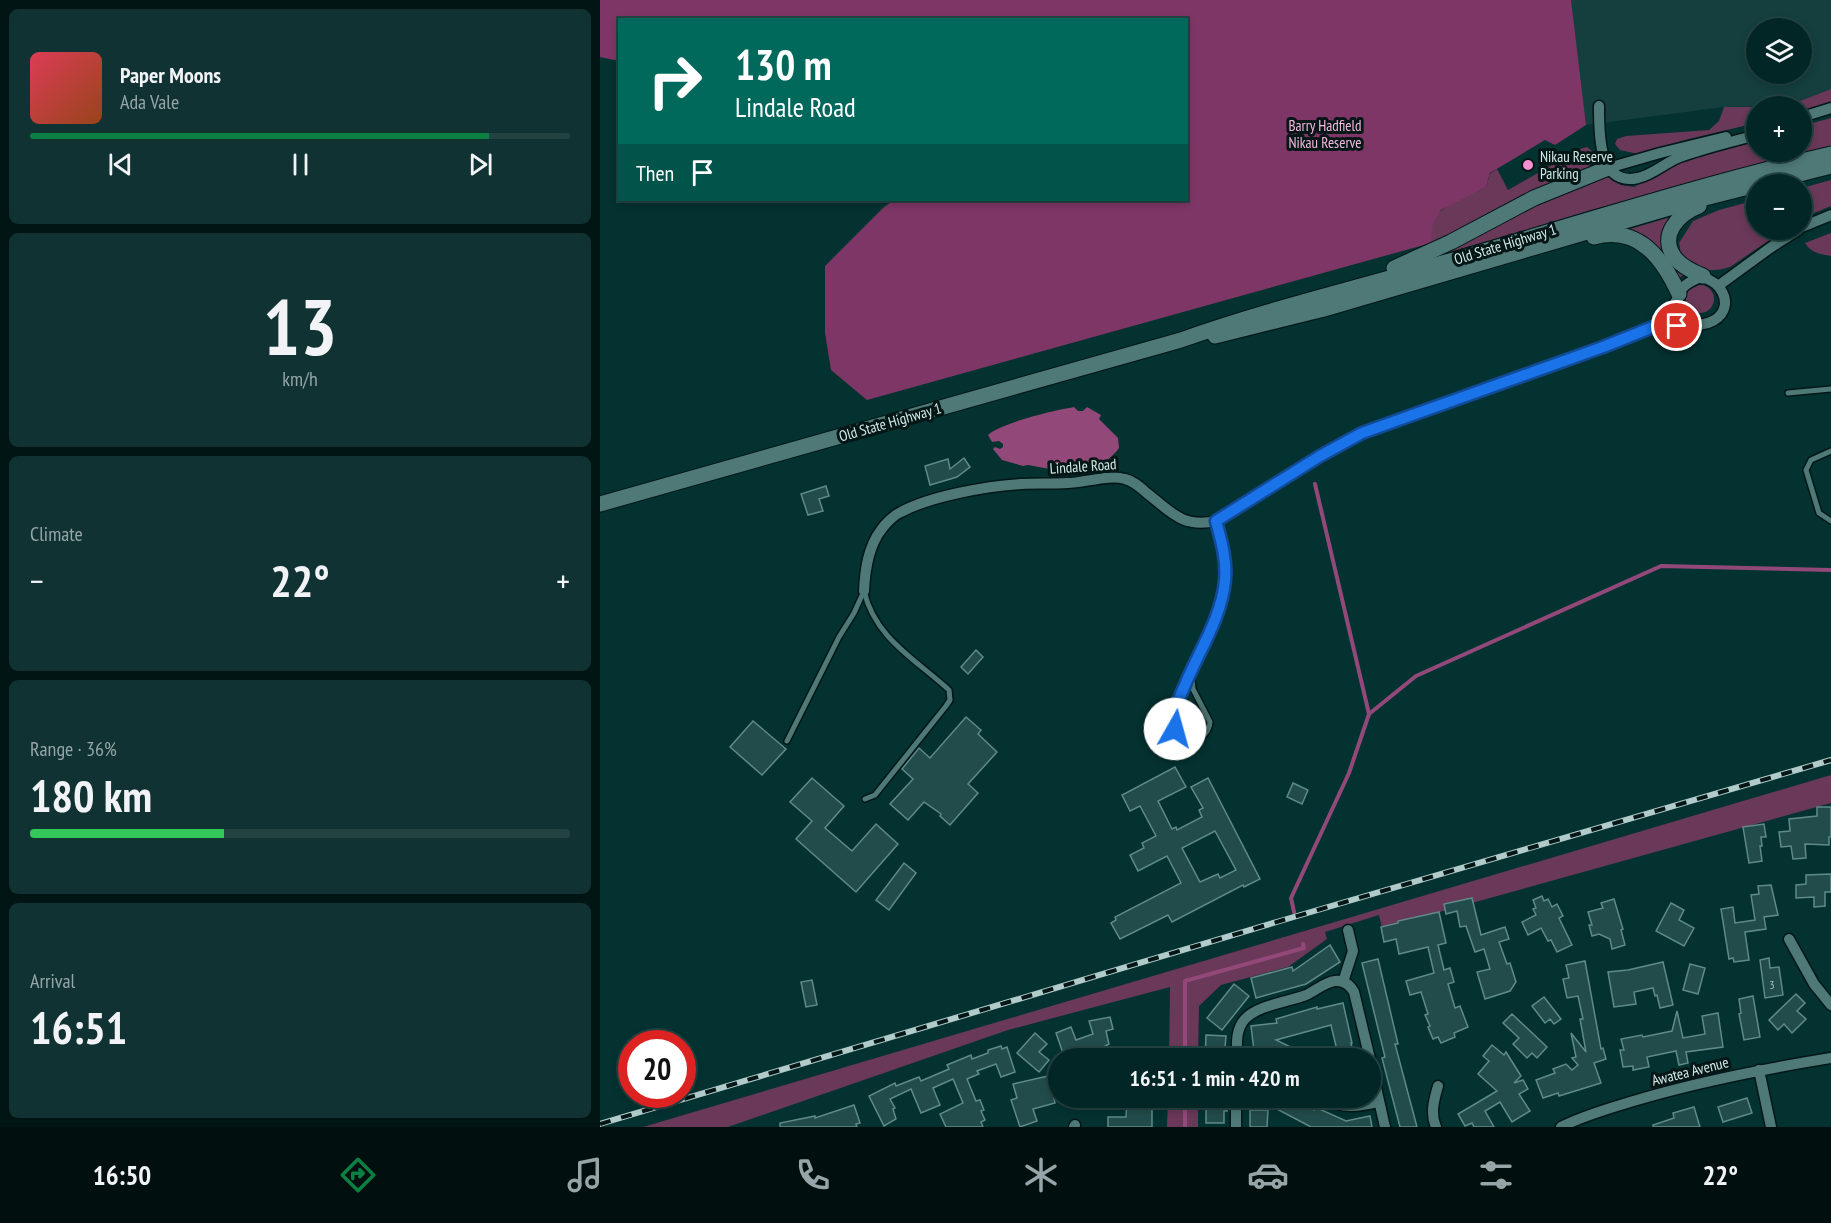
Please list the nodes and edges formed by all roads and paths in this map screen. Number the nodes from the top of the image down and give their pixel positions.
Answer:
1 (1599, 106) dead end
2 (1831, 108) edge
3 (1812, 114) edge
4 (1831, 114) edge
5 (1812, 120) edge
6 (1746, 131) edge
7 (1746, 138) edge
8 (1831, 154) edge
9 (1831, 166) edge
10 (1608, 168) junction
11 (1831, 172) edge
12 (1812, 176) edge
13 (1746, 193) edge
14 (1831, 215) edge
15 (1812, 223) edge
16 (1782, 240) edge
17 (1703, 276) junction
18 (1718, 286) junction
19 (1324, 295) junction
20 (1679, 296) junction
21 (1351, 301) junction
22 (1700, 325) junction
23 (1653, 327) junction
24 (1181, 340) junction
25 (1831, 389) edge
26 (1788, 393) dead end
27 (1831, 452) edge
28 (600, 504) edge
29 (1216, 521) junction
30 (1831, 521) edge
31 (864, 591) junction
32 (1191, 670) junction
33 (787, 741) dead end
34 (865, 799) dead end
35 (1348, 930) dead end
36 (1789, 939) dead end
37 (1343, 982) junction
38 (1831, 1005) edge
39 (1238, 1048) edge
40 (1367, 1048) edge
41 (1831, 1058) edge
42 (1759, 1070) junction
43 (1438, 1086) dead end
44 (1236, 1108) edge
45 (1380, 1108) edge
46 (1236, 1127) edge
47 (1385, 1127) edge
48 (1436, 1127) edge
49 (1561, 1127) edge
50 (1771, 1127) edge

1 - 10 street
2 - 3 street
4 - 5 street
6 - 10 street
7 - 10 street
8 - 19 main road, Old State Highway 1
9 - 21 main road, Old State Highway 1
10 - 19 main road
11 - 12 main road
13 - 17 main road
14 - 15 street
16 - 18 street
17 - 18 street
17 - 20 street
18 - 22 street
19 - 24 main road, Old State Highway 1
20 - 21 main road
20 - 22 street
20 - 23 street
21 - 24 main road, Old State Highway 1
22 - 23 street
23 - 29 street
24 - 28 main road, Old State Highway 1
25 - 26 lane
27 - 30 lane
29 - 31 street, Lindale Road
29 - 32 lane
31 - 33 lane
31 - 34 lane
32 - 32 lane
35 - 37 street
36 - 38 street
37 - 39 street
37 - 40 street
41 - 42 street, Awatea Avenue
42 - 49 street, Awatea Avenue
42 - 50 street
43 - 48 street
44 - 46 street
45 - 47 street

